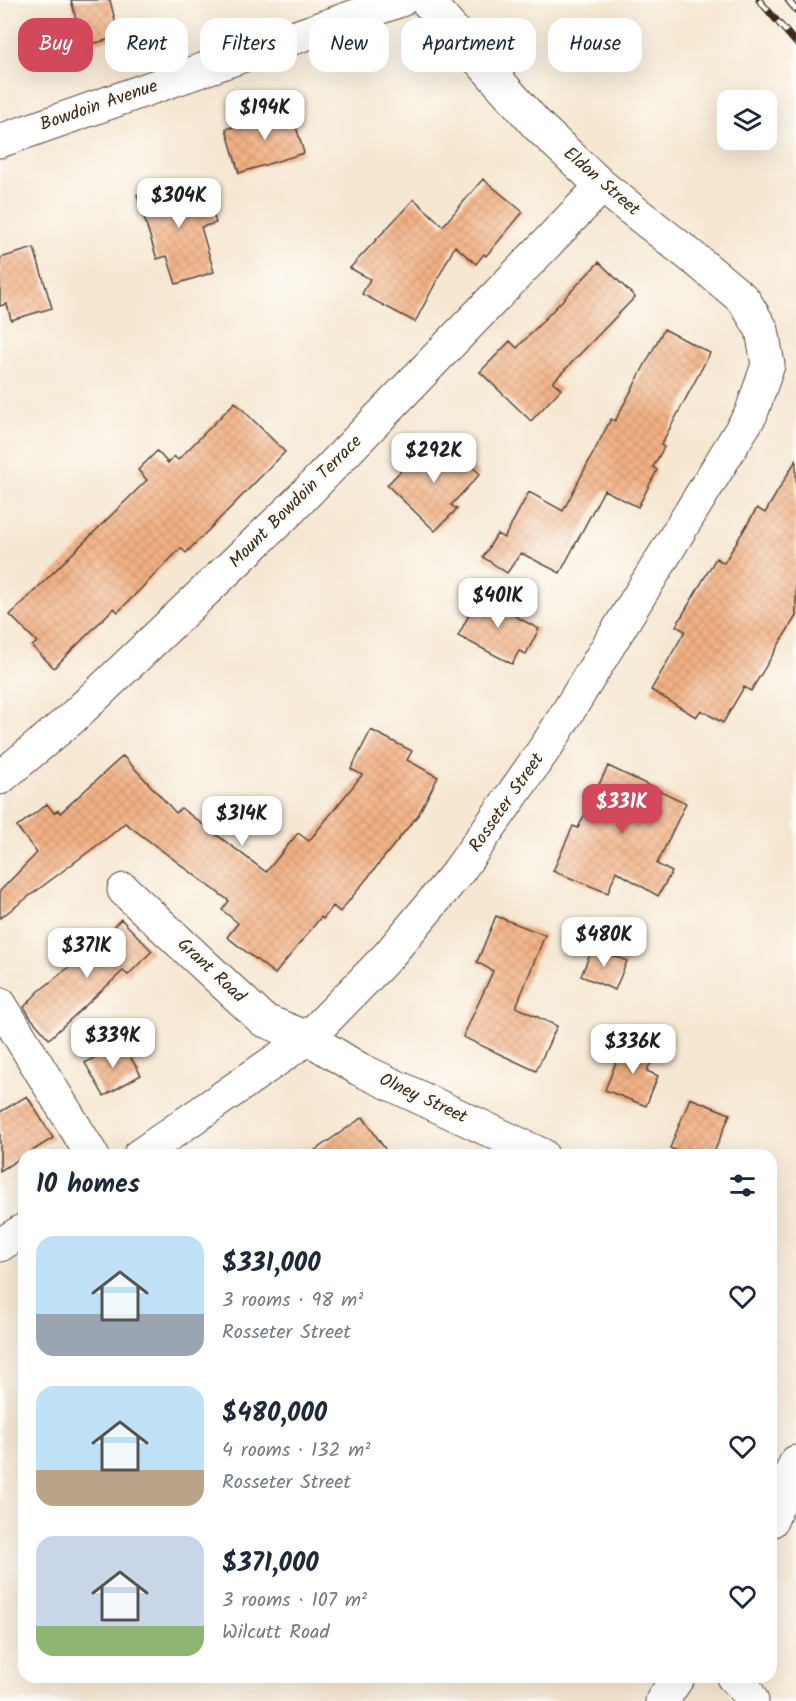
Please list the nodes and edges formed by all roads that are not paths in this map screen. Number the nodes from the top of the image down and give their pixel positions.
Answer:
1 (401, 0) edge
2 (426, 0) edge
3 (0, 141) edge
4 (602, 186) junction
5 (768, 362) joint
6 (0, 778) edge
7 (124, 890) dead end
8 (0, 1004) edge
9 (308, 1038) junction
10 (88, 1149) edge
11 (149, 1149) edge
12 (529, 1149) edge
13 (18, 1234) edge
14 (0, 1245) edge
15 (796, 1462) edge
16 (777, 1507) edge
17 (674, 1683) edge
18 (739, 1683) edge
19 (662, 1701) edge
20 (752, 1701) edge

1 - 3 street, Bowdoin Avenue
2 - 4 street, Eldon Street
4 - 5 street, Eldon Street
4 - 6 street, Mount Bowdoin Terrace
5 - 9 street, Rosseter Street
7 - 9 street, Grant Road
8 - 10 street
9 - 11 street, Rosseter Street
9 - 12 street, Olney Street
13 - 14 street
15 - 16 street
17 - 19 street
18 - 20 street

